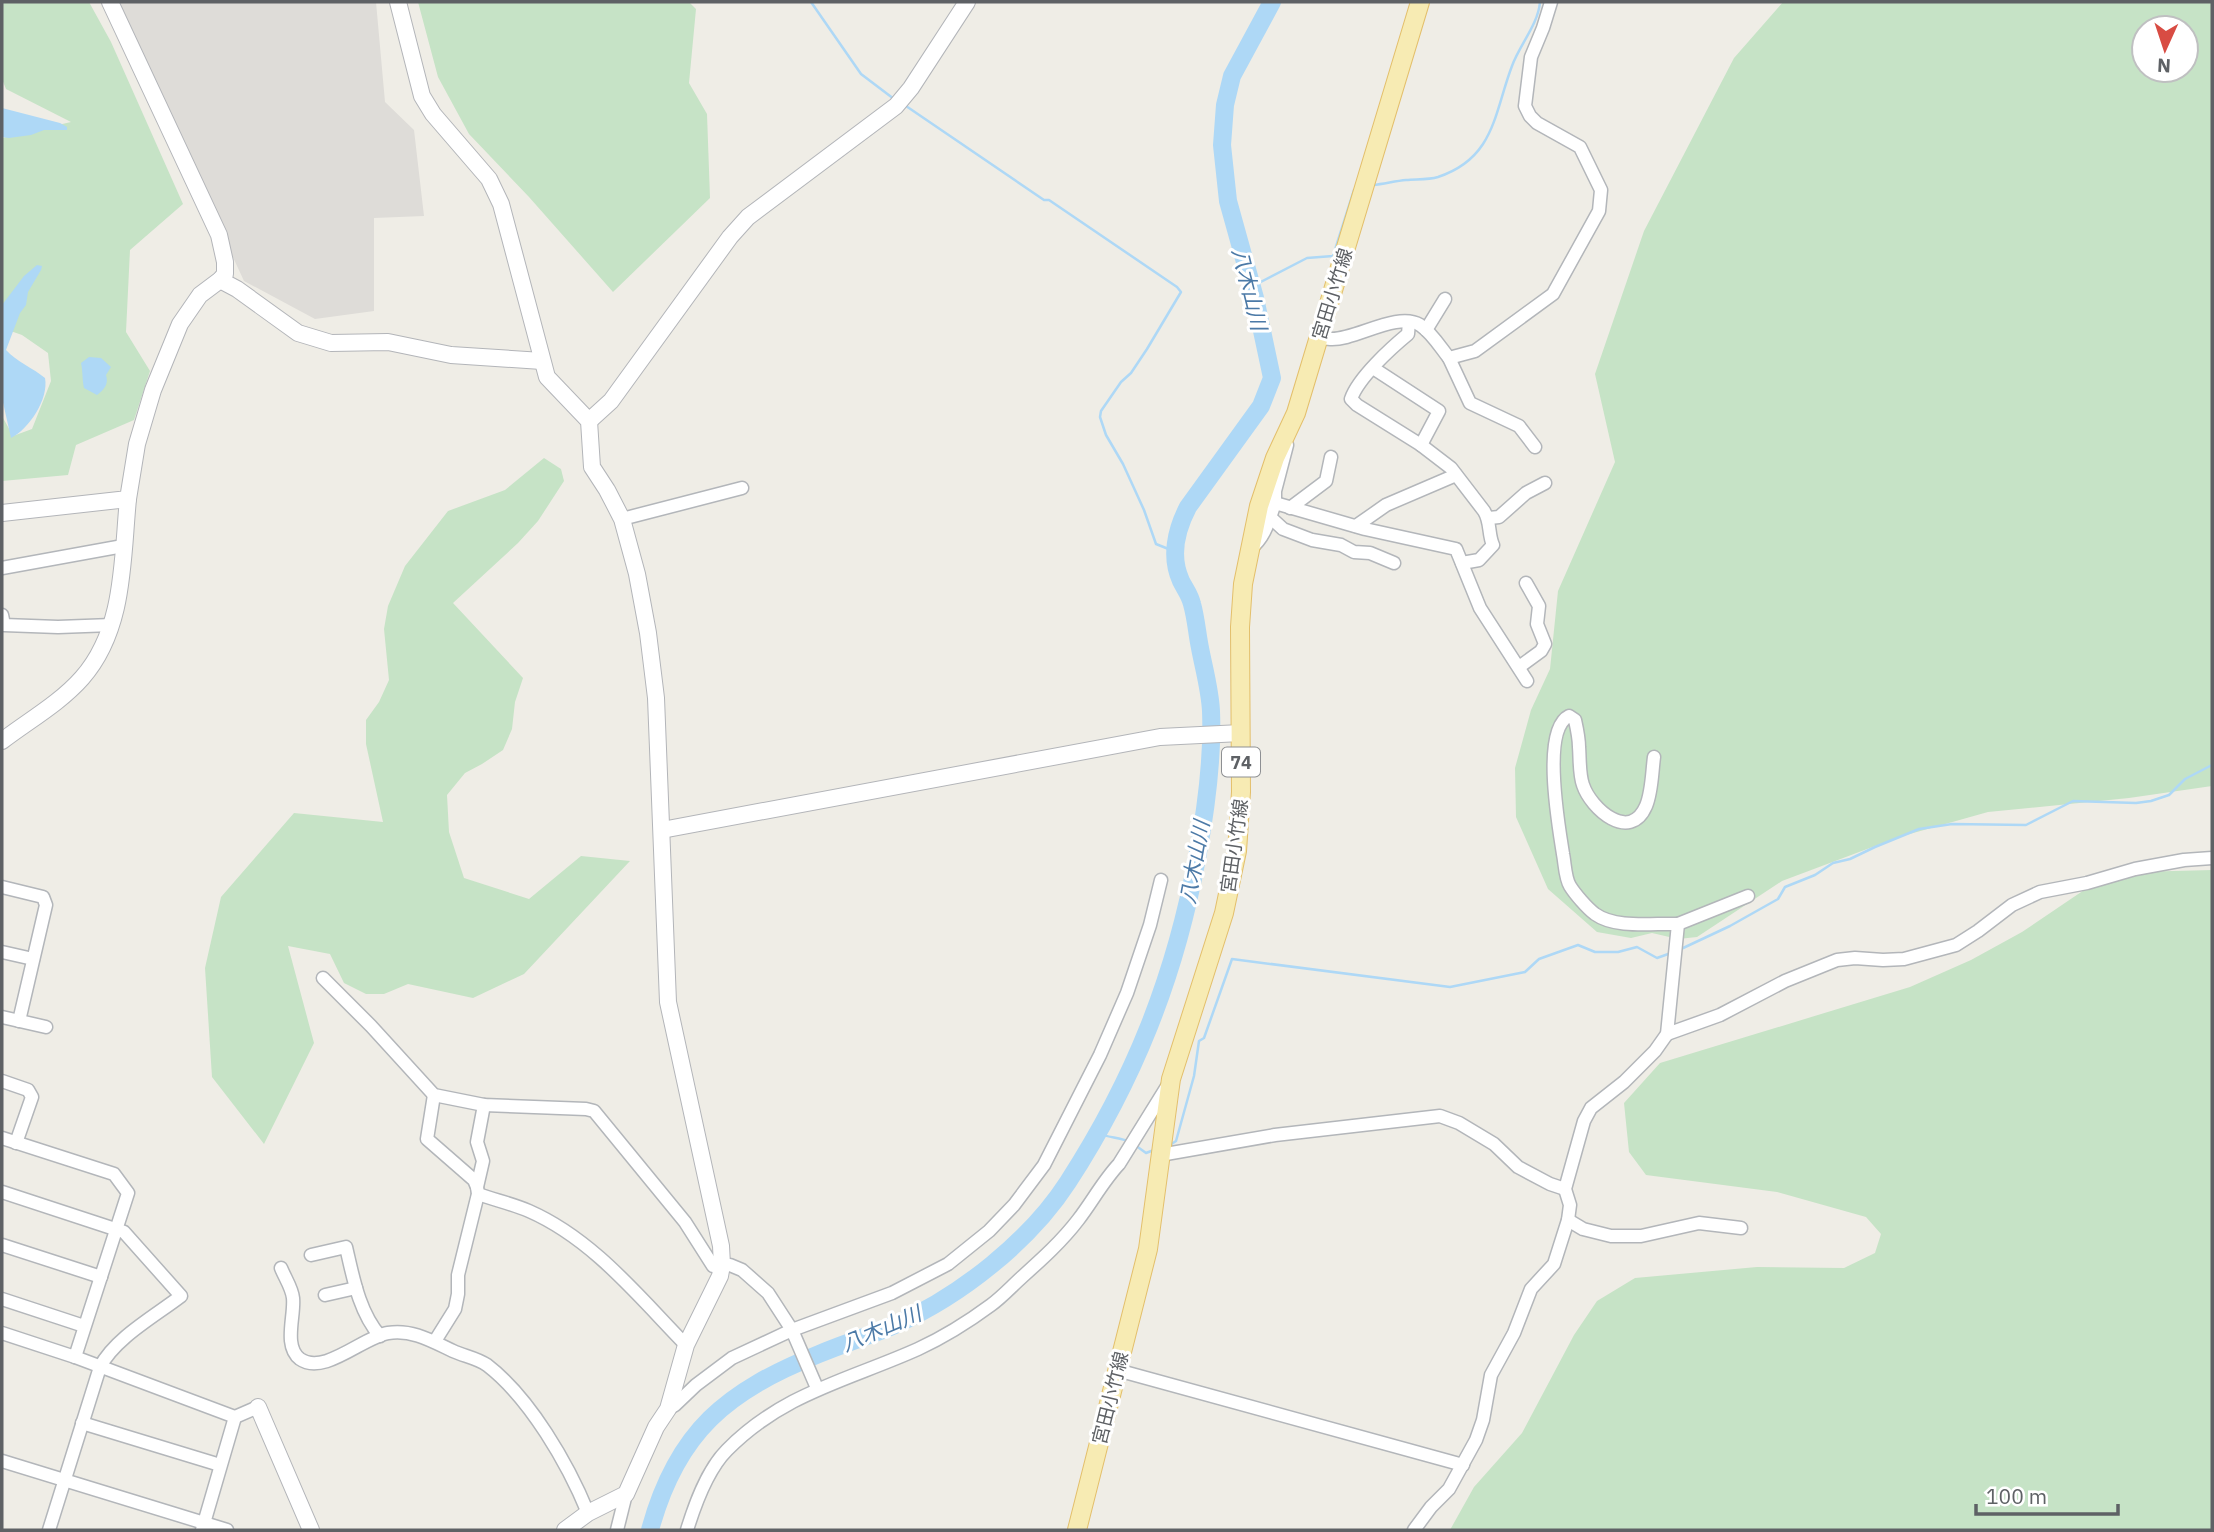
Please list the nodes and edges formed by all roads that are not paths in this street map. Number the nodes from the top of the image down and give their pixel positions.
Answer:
1 (110, 2) edge
2 (398, 2) edge
3 (967, 2) edge
4 (1420, 2) edge
5 (1551, 2) edge
6 (220, 280) junction
7 (1445, 299) dead end
8 (1409, 322) junction
9 (1426, 330) junction
10 (1319, 337) junction
11 (1449, 358) junction
12 (542, 361) junction
13 (1373, 369) junction
14 (589, 421) junction
15 (1287, 431) junction
16 (1421, 445) junction
17 (1535, 447) dead end
18 (1331, 457) dead end
19 (1456, 475) junction
20 (1545, 483) dead end
21 (742, 488) dead end
22 (128, 499) junction
23 (1275, 503) junction
24 (1290, 508) junction
25 (2, 513) edge
26 (1270, 517) junction
27 (1489, 518) junction
28 (622, 519) junction
29 (1356, 526) junction
30 (123, 547) junction
31 (1249, 549) junction
32 (1394, 563) dead end
33 (1462, 563) junction
34 (2, 568) edge
35 (1526, 583) dead end
36 (2, 614) edge
37 (112, 625) junction
38 (1519, 667) junction
39 (1527, 681) dead end
40 (1233, 733) junction
41 (2, 740) edge
42 (1654, 757) dead end
43 (662, 831) junction
44 (2212, 858) edge
45 (1161, 880) dead end
46 (2, 887) edge
47 (1748, 895) dead end
48 (1678, 924) junction
49 (2, 952) edge
50 (33, 959) junction
51 (323, 978) dead end
52 (2, 1017) edge
53 (19, 1021) junction
54 (46, 1027) dead end
55 (1667, 1034) junction
56 (1171, 1079) junction
57 (2, 1081) edge
58 (434, 1095) junction
59 (484, 1105) junction
60 (2, 1138) edge
61 (16, 1143) junction
62 (1160, 1155) junction
63 (1565, 1189) junction
64 (477, 1191) junction
65 (2, 1192) edge
66 (1568, 1220) junction
67 (1741, 1228) dead end
68 (117, 1229) junction
69 (2, 1245) edge
70 (310, 1255) dead end
71 (722, 1265) junction
72 (281, 1268) dead end
73 (101, 1277) junction
74 (356, 1288) junction
75 (325, 1295) dead end
76 (2, 1299) edge
77 (84, 1326) junction
78 (792, 1330) junction
79 (2, 1333) edge
80 (380, 1336) junction
81 (435, 1341) junction
82 (686, 1345) junction
83 (75, 1357) junction
84 (100, 1367) junction
85 (1117, 1370) junction
86 (817, 1388) junction
87 (258, 1407) joint
88 (668, 1409) junction
89 (235, 1417) junction
90 (82, 1423) junction
91 (2, 1461) edge
92 (220, 1465) junction
93 (1463, 1465) junction
94 (65, 1480) junction
95 (626, 1494) junction
96 (588, 1513) junction
97 (203, 1527) edge
98 (49, 1530) edge
99 (227, 1530) edge
100 (311, 1530) edge
101 (565, 1530) edge
102 (617, 1530) edge
103 (687, 1530) edge
104 (1077, 1530) edge
105 (1414, 1530) edge

1 - 6 street
2 - 12 street
3 - 14 street
4 - 10 main road, 宮田小竹線 / 74
5 - 11 street
6 - 12 street
6 - 22 street
7 - 9 street
8 - 9 street
8 - 10 street
8 - 13 street
9 - 11 street
10 - 15 main road, 宮田小竹線 / 74
11 - 17 street
12 - 14 street
13 - 16 street
13 - 16 street
14 - 28 street
15 - 23 street
15 - 31 main road, 宮田小竹線 / 74
16 - 19 street
18 - 24 street
19 - 27 street
19 - 29 street
20 - 27 street
21 - 28 street
22 - 25 street
22 - 30 street
23 - 24 street
23 - 26 street
24 - 29 street
26 - 31 street
26 - 32 street
27 - 33 street
28 - 43 street
29 - 33 street
30 - 34 street
30 - 37 street
31 - 40 main road, 宮田小竹線 / 74
33 - 38 street
35 - 38 street
36 - 37 street
37 - 41 street
38 - 39 street
40 - 43 street
40 - 56 main road, 宮田小竹線 / 74
42 - 48 street
43 - 71 street
44 - 55 street
45 - 78 street
46 - 50 street
47 - 48 street
48 - 55 street
49 - 50 street
50 - 53 street
51 - 58 street
52 - 53 street
53 - 54 street
55 - 63 street
56 - 62 main road, 宮田小竹線 / 74
56 - 86 street
57 - 61 street
58 - 59 street
58 - 64 street
59 - 64 street
59 - 71 street
60 - 61 street
61 - 68 street
62 - 63 street
62 - 85 main road, 宮田小竹線 / 74
63 - 66 street
64 - 81 street
64 - 82 street
65 - 68 street
66 - 67 street
66 - 93 street
68 - 73 street
68 - 84 street
69 - 73 street
70 - 74 street
71 - 78 street
71 - 82 street
72 - 80 street
73 - 77 street
74 - 75 street
74 - 80 street
76 - 77 street
77 - 83 street
78 - 86 street
78 - 88 street
79 - 83 street
80 - 81 street
81 - 96 street
82 - 88 street
83 - 84 street
84 - 89 street
84 - 90 street
85 - 93 street
85 - 104 main road, 宮田小竹線 / 74
86 - 103 street
87 - 89 street
87 - 100 street
88 - 95 street
89 - 92 street
90 - 92 street
90 - 94 street
91 - 94 street
92 - 97 street
93 - 105 street
94 - 97 street
94 - 98 street
95 - 96 street
95 - 102 street
96 - 101 street
97 - 99 street

